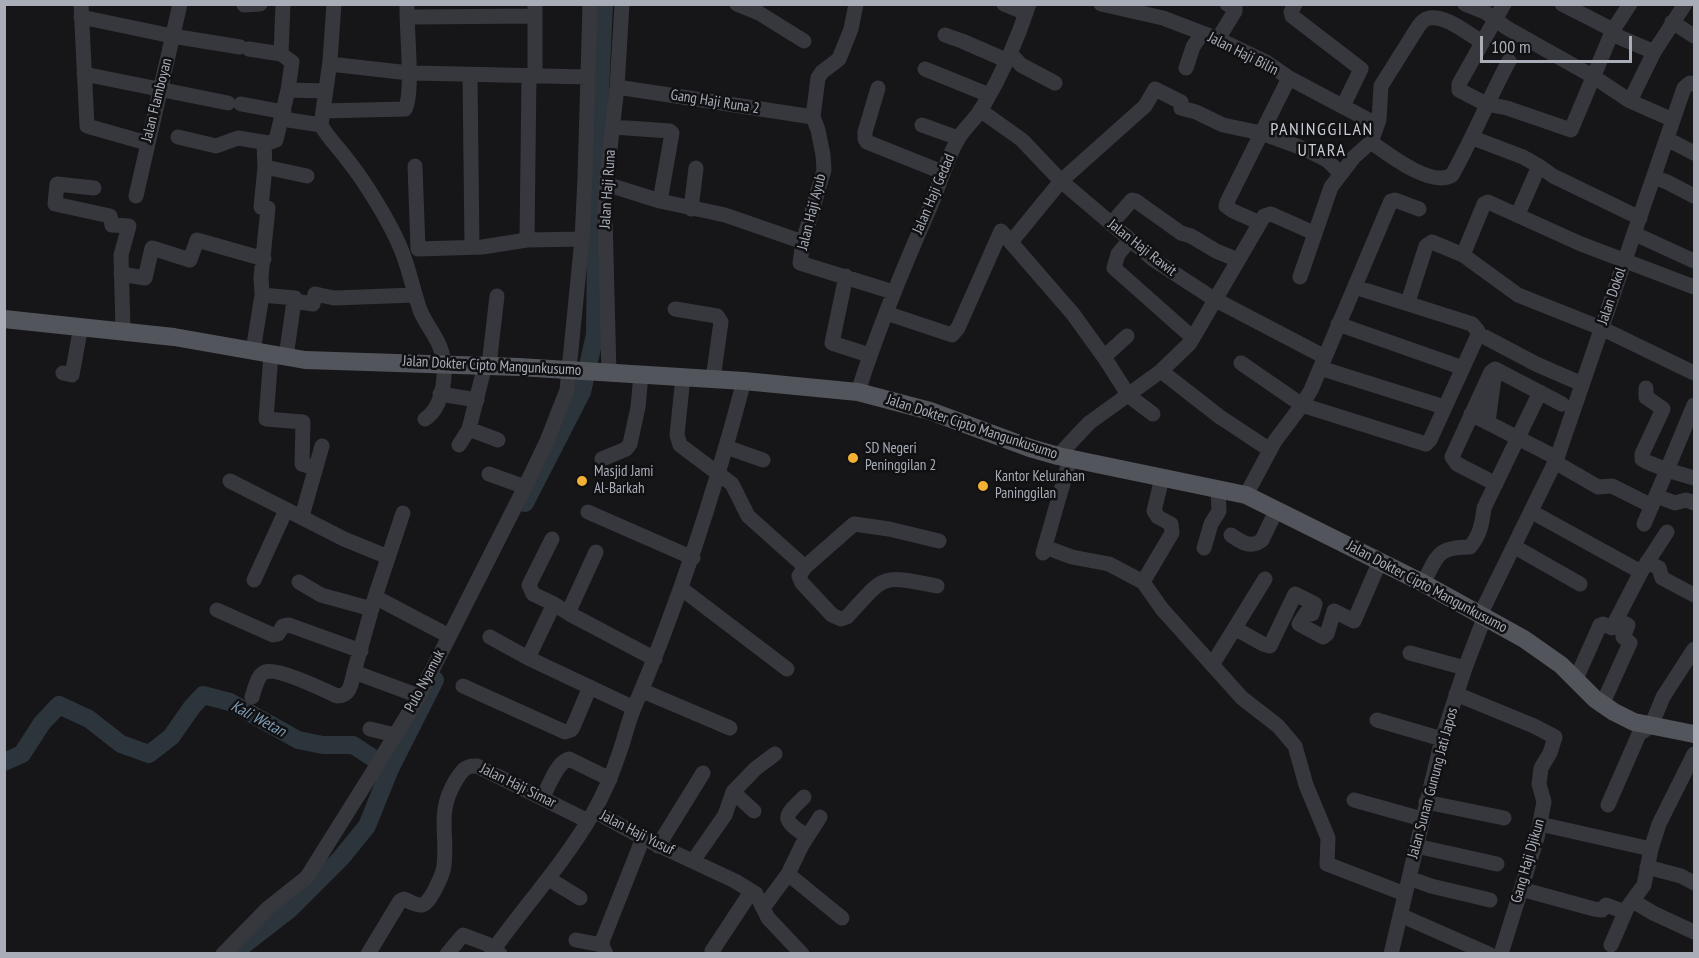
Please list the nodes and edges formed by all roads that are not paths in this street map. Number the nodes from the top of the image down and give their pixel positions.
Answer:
1 (180, 4) edge
2 (260, 4) edge
3 (283, 4) edge
4 (334, 4) edge
5 (590, 4) edge
6 (737, 4) edge
7 (856, 4) edge
8 (1004, 4) edge
9 (1101, 4) edge
10 (1227, 4) edge
11 (1295, 4) edge
12 (1465, 4) edge
13 (1504, 4) edge
14 (1562, 4) edge
15 (1630, 4) edge
16 (1684, 4) edge
17 (244, 5) edge
18 (625, 5) edge
19 (1028, 9) edge
20 (535, 10) edge
21 (81, 11) edge
22 (410, 11) edge
23 (1166, 11) edge
24 (1594, 11) edge
25 (1495, 18) junction
26 (1672, 22) junction
27 (1612, 32) junction
28 (1202, 33) junction
29 (945, 35) dead end
30 (172, 36) junction
31 (1695, 36) edge
32 (1218, 39) junction
33 (804, 41) dead end
34 (1482, 42) junction
35 (1654, 52) junction
36 (281, 54) junction
37 (1009, 57) junction
38 (1509, 60) dead end
39 (330, 64) junction
40 (1186, 68) dead end
41 (925, 69) dead end
42 (412, 73) junction
43 (84, 74) junction
44 (470, 75) junction
45 (532, 75) junction
46 (588, 77) junction
47 (1594, 77) junction
48 (1289, 78) junction
49 (1055, 83) dead end
50 (1695, 84) edge
51 (617, 87) junction
52 (878, 87) dead end
53 (288, 90) junction
54 (161, 91) junction
55 (324, 91) junction
56 (989, 95) junction
57 (1630, 101) junction
58 (1486, 104) junction
59 (1343, 106) junction
60 (981, 110) junction
61 (283, 115) junction
62 (813, 117) junction
63 (322, 118) junction
64 (1673, 120) junction
65 (1376, 124) junction
66 (922, 125) dead end
67 (613, 127) junction
68 (1261, 133) junction
69 (178, 137) dead end
70 (958, 138) junction
71 (1473, 138) junction
72 (1667, 139) junction
73 (1371, 142) junction
74 (147, 143) junction
75 (264, 143) junction
76 (1695, 153) edge
77 (415, 166) dead end
78 (1539, 166) junction
79 (265, 167) junction
80 (696, 168) dead end
81 (942, 172) junction
82 (1341, 174) junction
83 (307, 176) dead end
84 (1654, 177) junction
85 (1061, 181) junction
86 (606, 184) junction
87 (94, 188) dead end
88 (136, 196) dead end
89 (1695, 196) edge
90 (660, 201) junction
91 (691, 208) junction
92 (1419, 208) dead end
93 (1518, 214) junction
94 (1640, 218) junction
95 (1260, 223) junction
96 (1111, 224) junction
97 (1314, 233) junction
98 (1635, 234) junction
99 (582, 239) junction
100 (527, 240) junction
101 (1130, 240) junction
102 (803, 242) junction
103 (1011, 242) junction
104 (472, 247) junction
105 (1463, 255) junction
106 (264, 259) junction
107 (1238, 260) junction
108 (1625, 260) junction
109 (1695, 261) edge
110 (122, 274) junction
111 (846, 276) junction
112 (1300, 277) dead end
113 (1355, 287) junction
114 (1695, 287) edge
115 (893, 292) junction
116 (262, 295) junction
117 (415, 295) junction
118 (496, 296) dead end
119 (1214, 299) junction
120 (294, 301) junction
121 (1408, 302) junction
122 (675, 309) dead end
123 (886, 313) junction
124 (4, 319) edge
125 (1338, 324) junction
126 (81, 326) junction
127 (1601, 328) junction
128 (123, 330) junction
129 (1127, 336) dead end
130 (1485, 337) dead end
131 (1193, 338) junction
132 (270, 354) junction
133 (869, 355) junction
134 (1104, 357) junction
135 (1241, 363) dead end
136 (1323, 363) junction
137 (444, 364) junction
138 (487, 365) junction
139 (1463, 368) junction
140 (1495, 369) junction
141 (589, 372) junction
142 (1161, 372) junction
143 (63, 373) dead end
144 (1695, 373) edge
145 (641, 375) junction
146 (683, 378) junction
147 (713, 379) junction
148 (744, 381) junction
149 (1582, 384) junction
150 (1647, 388) dead end
151 (858, 392) junction
152 (1540, 392) junction
153 (440, 394) junction
154 (1129, 396) junction
155 (477, 400) junction
156 (1562, 404) dead end
157 (1302, 405) junction
158 (1695, 405) edge
159 (1444, 407) junction
160 (1153, 414) dead end
161 (1471, 414) junction
162 (425, 418) dead end
163 (1488, 422) junction
164 (469, 429) junction
165 (1518, 438) junction
166 (498, 440) dead end
167 (459, 445) dead end
168 (322, 446) dead end
169 (726, 447) junction
170 (1270, 450) junction
171 (1064, 457) junction
172 (602, 459) dead end
173 (763, 460) dead end
174 (1556, 460) junction
175 (315, 468) junction
176 (1667, 470) junction
177 (489, 474) dead end
178 (719, 475) junction
179 (1162, 478) junction
180 (1695, 478) edge
181 (230, 481) dead end
182 (1496, 484) junction
183 (525, 487) junction
184 (1218, 490) junction
185 (1246, 495) junction
186 (1654, 501) junction
187 (1695, 503) edge
188 (286, 510) junction
189 (1276, 511) junction
190 (588, 512) dead end
191 (1532, 512) junction
192 (403, 513) dead end
193 (302, 516) junction
194 (1644, 524) dead end
195 (1667, 532) dead end
196 (1231, 535) dead end
197 (552, 539) dead end
198 (939, 542) dead end
199 (1515, 547) junction
200 (1204, 548) dead end
201 (596, 552) dead end
202 (388, 556) junction
203 (693, 558) junction
204 (1380, 561) junction
205 (805, 567) junction
206 (1644, 567) junction
207 (1265, 579) dead end
208 (254, 580) dead end
209 (299, 582) dead end
210 (1143, 582) junction
211 (1423, 583) junction
212 (1580, 584) dead end
213 (937, 586) dead end
214 (682, 590) junction
215 (1695, 595) edge
216 (374, 603) junction
217 (554, 604) junction
218 (217, 610) dead end
219 (568, 613) junction
220 (1483, 615) junction
221 (1617, 620) junction
222 (1236, 628) junction
223 (449, 636) junction
224 (490, 636) dead end
225 (1695, 649) edge
226 (361, 651) junction
227 (1410, 653) dead end
228 (528, 658) junction
229 (655, 660) junction
230 (1212, 665) junction
231 (1465, 668) junction
232 (787, 669) dead end
233 (354, 672) junction
234 (1575, 679) junction
235 (463, 686) dead end
236 (590, 687) junction
237 (645, 692) junction
238 (1456, 694) junction
239 (419, 696) junction
240 (252, 697) dead end
241 (1602, 705) junction
242 (634, 708) junction
243 (1377, 720) dead end
244 (1651, 726) junction
245 (730, 728) dead end
246 (370, 729) dead end
247 (1695, 734) edge
248 (394, 736) junction
249 (1442, 739) junction
250 (775, 754) dead end
251 (1695, 754) edge
252 (703, 773) dead end
253 (609, 779) junction
254 (733, 792) junction
255 (804, 796) dead end
256 (543, 797) junction
257 (1354, 800) dead end
258 (1426, 802) junction
259 (1608, 805) dead end
260 (754, 811) dead end
261 (591, 815) junction
262 (820, 817) dead end
263 (1422, 819) junction
264 (1504, 819) dead end
265 (1540, 824) junction
266 (806, 836) junction
267 (644, 838) junction
268 (658, 846) junction
269 (1416, 846) junction
270 (1651, 849) junction
271 (693, 861) junction
272 (1497, 864) dead end
273 (1647, 867) junction
274 (788, 874) junction
275 (1409, 878) junction
276 (549, 879) junction
277 (1695, 883) edge
278 (1521, 889) junction
279 (751, 892) junction
280 (1405, 894) junction
281 (579, 898) dead end
282 (1490, 900) dead end
283 (1629, 907) junction
284 (763, 908) junction
285 (1400, 915) junction
286 (842, 918) dead end
287 (1695, 932) edge
288 (576, 940) dead end
289 (1611, 945) dead end
290 (604, 950) edge
291 (497, 951) edge
292 (712, 951) dead end
293 (223, 954) edge
294 (368, 954) edge
295 (447, 954) edge
296 (802, 954) edge
297 (1390, 954) edge
298 (1489, 954) edge
299 (1501, 954) edge

1 - 30 street, Jalan Flamboyan
2 - 17 street
3 - 36 street
4 - 39 street
5 - 46 street
6 - 33 street
7 - 62 street, Jalan Haji Ayub
8 - 19 street
9 - 23 street, Jalan Haji Bilin
10 - 32 street
11 - 59 street
12 - 25 street
13 - 25 street
14 - 24 street
15 - 27 street
16 - 26 street
18 - 51 street, Jalan Haji Runa
19 - 37 street, Jalan Haji Gedad
20 - 22 street
20 - 45 street
21 - 30 street
21 - 43 street
22 - 42 street
23 - 28 street, Jalan Haji Bilin
24 - 27 street
25 - 34 street
25 - 47 street
26 - 31 street
26 - 35 street
27 - 35 street
27 - 47 street
28 - 32 street, Jalan Haji Bilin
28 - 40 street
29 - 37 street
30 - 36 street
30 - 54 street, Jalan Flamboyan
32 - 48 street, Jalan Haji Bilin
34 - 58 street
34 - 65 street
35 - 57 street
36 - 53 street
37 - 49 street
37 - 56 street, Jalan Haji Gedad
38 - 58 street
39 - 42 street
39 - 55 street
41 - 56 street
42 - 44 street
42 - 63 street
43 - 54 street
43 - 74 street
44 - 45 street
44 - 104 street
45 - 46 street
45 - 100 street
46 - 99 street
47 - 57 street
47 - 58 street
48 - 59 street, Jalan Haji Bilin
48 - 68 street
50 - 64 street, Jalan Dokol
51 - 62 street, Gang Haji Runa 2
51 - 67 street, Jalan Haji Runa
52 - 81 street
53 - 55 street
53 - 61 street
54 - 61 street
54 - 74 street, Jalan Flamboyan
55 - 63 street
56 - 60 street, Jalan Haji Gedad
57 - 64 street
58 - 71 street
59 - 65 street, Jalan Haji Bilin
60 - 70 street, Jalan Haji Gedad
60 - 85 street, Jalan Haji Rawit
61 - 63 street
61 - 75 street
62 - 102 street, Jalan Haji Ayub
63 - 117 street
64 - 72 street, Jalan Dokol
65 - 73 street
66 - 70 street
67 - 86 street, Jalan Haji Runa
67 - 90 street
68 - 82 street
68 - 85 street
68 - 95 street
69 - 75 street
70 - 81 street, Jalan Haji Gedad
71 - 73 street
71 - 78 street
72 - 76 street
72 - 84 street, Jalan Dokol
73 - 82 street
74 - 88 street, Jalan Flamboyan
75 - 79 street
77 - 104 street
78 - 93 street
78 - 94 street
79 - 83 street
79 - 106 street
80 - 91 street
81 - 115 street, Jalan Haji Gedad
82 - 97 street
84 - 89 street
84 - 94 street, Jalan Dokol
85 - 96 street, Jalan Haji Rawit
85 - 103 street
86 - 90 street
86 - 141 street, Jalan Haji Runa
87 - 110 street
90 - 91 street
91 - 102 street
92 - 113 street
93 - 105 street
93 - 108 street
94 - 98 street, Jalan Dokol
95 - 97 street
95 - 107 street
96 - 101 street, Jalan Haji Rawit
96 - 107 street
97 - 112 street
98 - 108 street, Jalan Dokol
98 - 109 street
99 - 100 street
99 - 141 street
100 - 104 street
101 - 119 street, Jalan Haji Rawit
101 - 131 street
102 - 111 street, Jalan Haji Ayub
103 - 123 street
103 - 134 street
105 - 121 street
105 - 127 street
106 - 110 street
106 - 116 street
107 - 119 street
108 - 114 street
108 - 127 street, Jalan Dokol
110 - 128 street
111 - 115 street, Jalan Haji Ayub
111 - 133 street
113 - 121 street
113 - 125 street
115 - 123 street, Jalan Haji Gedad
116 - 120 street
116 - 132 street
117 - 120 street
117 - 137 street
118 - 138 street
119 - 131 street
119 - 136 street, Jalan Haji Rawit
120 - 132 street
121 - 139 street
122 - 147 street
123 - 133 street, Jalan Haji Gedad
124 - 126 main road, Jalan Dokter Cipto Mangunkusumo
125 - 136 street
125 - 139 street
126 - 128 main road, Jalan Dokter Cipto Mangunkusumo
126 - 143 street
127 - 144 street
127 - 149 street, Jalan Dokol
128 - 132 main road, Jalan Dokter Cipto Mangunkusumo
129 - 134 street
130 - 149 street
131 - 142 street
132 - 137 main road, Jalan Dokter Cipto Mangunkusumo
132 - 175 street
133 - 151 street, Jalan Haji Gedad
134 - 154 street
135 - 157 street
136 - 157 street
136 - 159 street, Jalan Haji Rawit
137 - 138 main road, Jalan Dokter Cipto Mangunkusumo
137 - 153 street
138 - 141 main road, Jalan Dokter Cipto Mangunkusumo
138 - 155 street
139 - 159 street
140 - 152 street
140 - 161 street
140 - 163 street
141 - 145 main road, Jalan Dokter Cipto Mangunkusumo
141 - 183 street, Pulo Nyamuk
142 - 154 street
142 - 170 street
145 - 146 main road, Jalan Dokter Cipto Mangunkusumo
145 - 172 street
146 - 147 main road, Jalan Dokter Cipto Mangunkusumo
146 - 178 street
147 - 148 main road, Jalan Dokter Cipto Mangunkusumo
148 - 151 main road, Jalan Dokter Cipto Mangunkusumo
148 - 169 street, Jalan Haji Yusuf
149 - 174 street, Jalan Dokol
150 - 176 street
151 - 171 main road, Jalan Dokter Cipto Mangunkusumo
152 - 156 street
152 - 165 street
153 - 155 street
153 - 162 street
154 - 160 street
154 - 171 street
155 - 164 street
157 - 159 street
157 - 170 street
158 - 176 street
161 - 163 street
161 - 182 street
163 - 165 street
164 - 166 street
164 - 167 street
165 - 174 street
165 - 182 street
168 - 175 street
169 - 173 street
169 - 178 street, Jalan Haji Yusuf
170 - 185 street
171 - 179 main road, Jalan Dokter Cipto Mangunkusumo
171 - 210 street
174 - 186 street
174 - 191 street, Jalan Dokol
175 - 193 street
176 - 180 street
176 - 186 street
177 - 183 street
178 - 203 street, Jalan Haji Yusuf
178 - 205 street
179 - 184 main road, Jalan Dokter Cipto Mangunkusumo
179 - 210 street
181 - 188 street
182 - 211 street
183 - 223 street, Pulo Nyamuk
184 - 185 main road, Jalan Dokter Cipto Mangunkusumo
184 - 200 street
185 - 189 main road, Jalan Dokter Cipto Mangunkusumo
186 - 187 street
186 - 194 street
188 - 193 street
188 - 208 street
189 - 196 street
189 - 204 main road, Jalan Dokter Cipto Mangunkusumo
190 - 203 street
191 - 199 street, Jalan Dokol
191 - 206 street
192 - 202 street
193 - 202 street
195 - 206 street
197 - 217 street
198 - 205 street
199 - 212 street
199 - 220 street, Jalan Dokol
201 - 219 street
202 - 216 street
203 - 214 street, Jalan Haji Yusuf
204 - 211 main road, Jalan Dokter Cipto Mangunkusumo
204 - 222 street
205 - 213 street
206 - 215 street
206 - 221 street
207 - 222 street
209 - 216 street
210 - 230 street
211 - 220 main road, Jalan Dokter Cipto Mangunkusumo
214 - 229 street, Jalan Haji Yusuf
214 - 232 street
216 - 223 street
216 - 226 street
217 - 219 street
217 - 228 street
218 - 226 street
219 - 229 street
220 - 231 street, Jalan Sunan Gunung Jati Japos
220 - 234 main road, Jalan Dokter Cipto Mangunkusumo
221 - 234 street
221 - 241 street
222 - 230 street
223 - 239 street, Pulo Nyamuk
224 - 228 street
225 - 244 street
226 - 233 street
227 - 231 street
228 - 236 street
229 - 237 street, Jalan Haji Yusuf
230 - 280 street
231 - 238 street, Jalan Sunan Gunung Jati Japos
233 - 239 street
233 - 240 street
234 - 241 main road, Jalan Dokter Cipto Mangunkusumo
235 - 236 street
236 - 242 street
237 - 242 street, Jalan Haji Yusuf
237 - 245 street
238 - 249 street, Jalan Sunan Gunung Jati Japos
238 - 265 street, Gang Haji Djikun
239 - 248 street, Pulo Nyamuk
241 - 244 main road, Jalan Dokter Cipto Mangunkusumo
242 - 253 street, Jalan Haji Yusuf
243 - 249 street
244 - 247 main road, Jalan Dokter Cipto Mangunkusumo
244 - 259 street
246 - 248 street
248 - 293 street, Pulo Nyamuk
249 - 258 street, Jalan Sunan Gunung Jati Japos
250 - 254 street
251 - 270 street
252 - 268 street
253 - 256 street
253 - 261 street, Jalan Haji Yusuf
254 - 260 street
254 - 271 street
255 - 266 street
256 - 261 street, Jalan Haji Simar
256 - 294 street, Jalan Haji Simar
257 - 263 street
258 - 263 street, Jalan Sunan Gunung Jati Japos
258 - 264 street
261 - 267 street, Jalan Haji Yusuf
261 - 276 street
262 - 266 street
263 - 269 street, Jalan Sunan Gunung Jati Japos
265 - 270 street
265 - 278 street, Gang Haji Djikun
266 - 274 street
267 - 268 street, Jalan Haji Yusuf
267 - 290 street
268 - 271 street, Jalan Haji Yusuf
269 - 272 street
269 - 275 street, Jalan Sunan Gunung Jati Japos
270 - 273 street
271 - 279 street, Jalan Haji Yusuf
273 - 277 street
273 - 283 street
274 - 284 street
274 - 286 street
275 - 280 street, Jalan Sunan Gunung Jati Japos
275 - 282 street
276 - 281 street
276 - 291 street
278 - 283 street
278 - 299 street, Gang Haji Djikun
279 - 284 street, Jalan Haji Yusuf
279 - 292 street
280 - 285 street, Jalan Sunan Gunung Jati Japos
283 - 287 street
283 - 289 street
284 - 296 street, Jalan Haji Yusuf
285 - 297 street, Jalan Sunan Gunung Jati Japos
285 - 298 street
288 - 290 street
291 - 295 street

